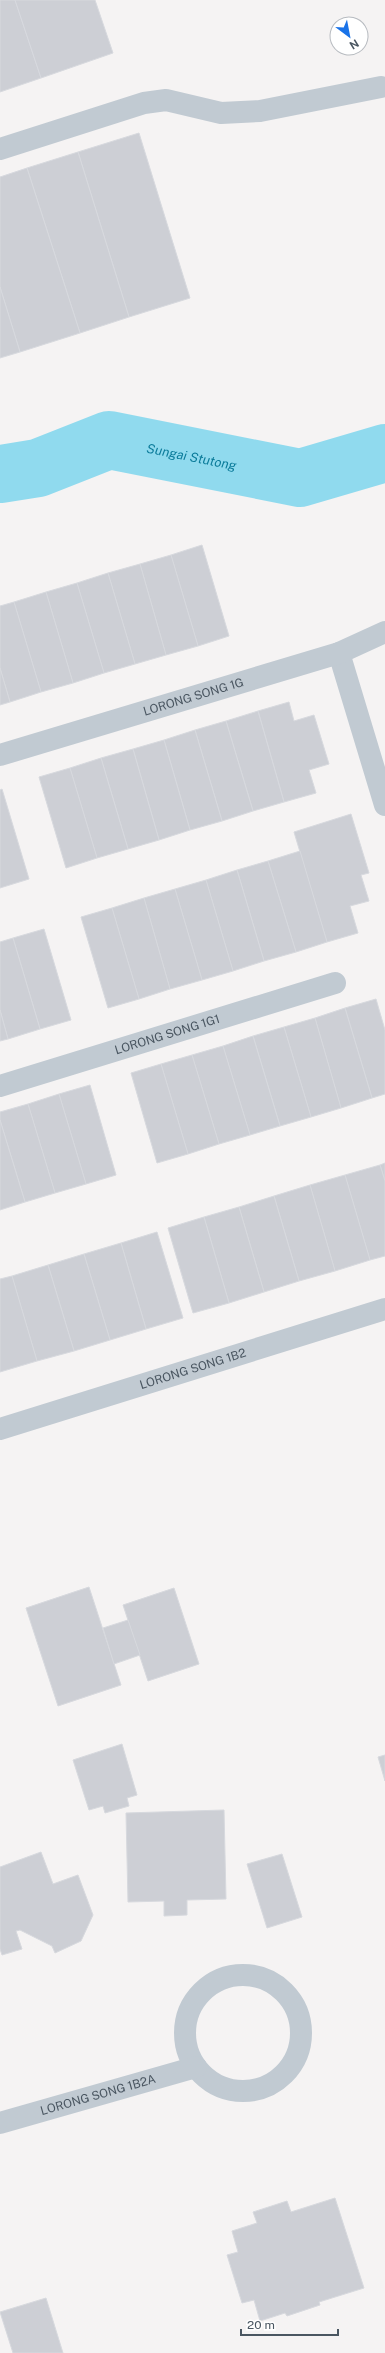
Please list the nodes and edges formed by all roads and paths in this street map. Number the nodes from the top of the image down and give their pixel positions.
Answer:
1 (381, 88) dead end
2 (0, 149) edge
3 (385, 632) edge
4 (339, 653) junction
5 (0, 755) edge
6 (385, 805) edge
7 (336, 983) dead end
8 (0, 1086) edge
9 (385, 1309) edge
10 (0, 1429) edge
11 (196, 2067) junction
12 (0, 2123) edge

1 - 2 street
3 - 4 street, LORONG SONG 1G
4 - 5 street, LORONG SONG 1G
4 - 6 street
7 - 8 street, LORONG SONG 1G1
9 - 10 street, LORONG SONG 1B2
11 - 11 street
11 - 12 street, LORONG SONG 1B2A

